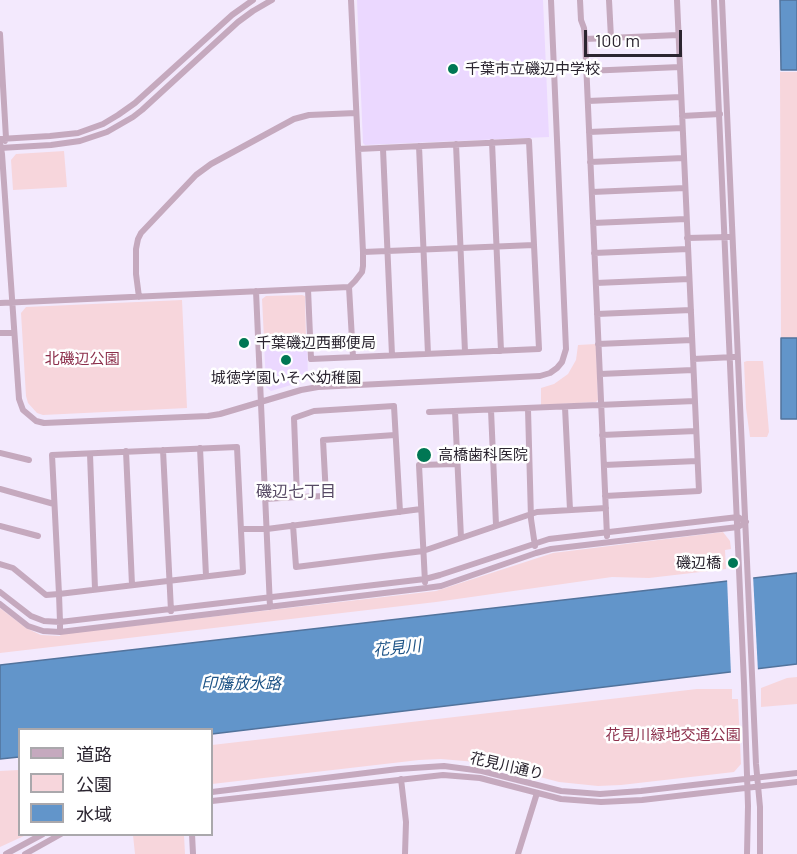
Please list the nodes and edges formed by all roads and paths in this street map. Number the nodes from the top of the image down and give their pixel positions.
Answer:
1 (253, 0) edge
2 (272, 0) edge
3 (351, 0) edge
4 (551, 0) edge
5 (580, 0) edge
6 (609, 0) edge
7 (677, 0) edge
8 (714, 0) edge
9 (722, 0) edge
10 (0, 34) edge
11 (678, 35) junction
12 (611, 38) junction
13 (585, 39) junction
14 (680, 67) junction
15 (586, 72) junction
16 (681, 97) junction
17 (588, 101) junction
18 (356, 113) junction
19 (719, 114) junction
20 (727, 114) junction
21 (682, 116) junction
22 (682, 128) junction
23 (589, 132) junction
24 (492, 142) junction
25 (2, 143) edge
26 (456, 144) junction
27 (419, 146) junction
28 (358, 149) junction
29 (383, 149) junction
30 (684, 158) junction
31 (590, 162) junction
32 (685, 188) junction
33 (592, 192) junction
34 (687, 219) junction
35 (593, 223) junction
36 (725, 237) junction
37 (733, 237) junction
38 (687, 238) junction
39 (534, 245) junction
40 (497, 246) junction
41 (461, 248) junction
42 (688, 249) junction
43 (424, 250) junction
44 (387, 251) junction
45 (363, 252) junction
46 (594, 253) junction
47 (689, 279) junction
48 (596, 283) junction
49 (349, 287) junction
50 (308, 289) junction
51 (256, 291) junction
52 (139, 297) junction
53 (0, 303) edge
54 (12, 303) junction
55 (691, 310) junction
56 (597, 314) junction
57 (0, 333) edge
58 (14, 333) junction
59 (692, 340) junction
60 (598, 344) junction
61 (501, 351) junction
62 (465, 352) junction
63 (428, 354) junction
64 (392, 355) junction
65 (353, 357) junction
66 (730, 357) junction
67 (738, 357) junction
68 (693, 359) junction
69 (693, 370) junction
70 (600, 374) junction
71 (695, 401) junction
72 (261, 402) junction
73 (601, 405) junction
74 (565, 407) junction
75 (528, 409) junction
76 (491, 410) junction
77 (455, 411) junction
78 (429, 412) dead end
79 (696, 431) junction
80 (395, 435) junction
81 (602, 435) junction
82 (200, 448) junction
83 (163, 450) junction
84 (126, 451) junction
85 (0, 453) edge
86 (90, 454) junction
87 (29, 460) dead end
88 (697, 461) junction
89 (457, 464) junction
90 (604, 465) junction
91 (0, 489) edge
92 (605, 496) junction
93 (297, 497) junction
94 (266, 499) junction
95 (54, 504) junction
96 (606, 508) junction
97 (421, 509) junction
98 (570, 510) junction
99 (400, 512) junction
100 (532, 513) junction
101 (738, 517) junction
102 (746, 522) junction
103 (293, 525) junction
104 (496, 525) junction
105 (0, 526) edge
106 (738, 527) junction
107 (241, 529) junction
108 (267, 529) junction
109 (607, 532) junction
110 (38, 536) dead end
111 (461, 538) junction
112 (607, 542) junction
113 (534, 543) junction
114 (423, 551) junction
115 (536, 553) junction
116 (0, 564) edge
117 (206, 576) junction
118 (425, 579) junction
119 (169, 581) junction
120 (132, 585) junction
121 (426, 588) junction
122 (95, 590) junction
123 (0, 592) edge
124 (59, 594) junction
125 (270, 597) junction
126 (0, 604) edge
127 (270, 607) junction
128 (171, 608) junction
129 (172, 618) junction
130 (60, 622) junction
131 (60, 632) junction
132 (797, 773) edge
133 (757, 777) junction
134 (401, 779) junction
135 (747, 779) junction
136 (797, 782) edge
137 (758, 786) junction
138 (747, 787) junction
139 (213, 792) edge
140 (537, 793) junction
141 (213, 801) edge
142 (39, 836) edge
143 (57, 836) edge
144 (192, 836) edge
145 (6, 854) edge
146 (25, 854) edge
147 (193, 854) edge
148 (405, 854) edge
149 (518, 854) edge
150 (747, 854) edge
151 (760, 854) edge

1 - 25 street
2 - 25 street
3 - 18 street
4 - 72 street
5 - 13 street
6 - 12 street
7 - 11 street
8 - 19 street
9 - 20 street
10 - 25 street
11 - 12 street
11 - 14 street
12 - 13 street
13 - 15 street
14 - 15 street
14 - 16 street
15 - 17 street
16 - 17 street
16 - 21 street
17 - 23 street
18 - 28 street
18 - 52 street
19 - 20 street
19 - 21 street
19 - 36 street
20 - 37 street
21 - 22 street
22 - 23 street
22 - 30 street
23 - 31 street
24 - 26 street
24 - 39 street
24 - 40 street
25 - 54 street
26 - 27 street
26 - 41 street
27 - 29 street
27 - 43 street
28 - 29 street
28 - 45 street
29 - 44 street
30 - 31 street
30 - 32 street
31 - 33 street
32 - 33 street
32 - 34 street
33 - 35 street
34 - 35 street
34 - 38 street
35 - 46 street
36 - 37 street
36 - 38 street
36 - 66 street
37 - 67 street
38 - 42 street
39 - 40 street
39 - 61 street
40 - 41 street
40 - 61 street
41 - 43 street
41 - 62 street
42 - 46 street
42 - 47 street
43 - 44 street
43 - 63 street
44 - 45 street
44 - 64 street
45 - 49 street
46 - 48 street
47 - 48 street
47 - 55 street
48 - 56 street
49 - 50 street
49 - 65 street
50 - 51 street
50 - 65 street
51 - 52 street
51 - 72 street
52 - 54 street
53 - 54 street
54 - 58 street
55 - 56 street
55 - 59 street
56 - 60 street
57 - 58 street
58 - 72 street
59 - 60 street
59 - 68 street
60 - 70 street
61 - 62 street
62 - 63 street
63 - 64 street
64 - 65 street
66 - 67 street
66 - 68 street
66 - 101 street
67 - 102 street
68 - 69 street
69 - 70 street
69 - 71 street
70 - 73 street
71 - 73 street
71 - 79 street
72 - 94 street
73 - 74 street
73 - 81 street
74 - 75 street
74 - 98 street
75 - 76 street
75 - 100 street
76 - 77 street
76 - 104 street
77 - 78 street
77 - 89 street
79 - 81 street
79 - 88 street
80 - 93 street
80 - 93 street
80 - 99 street
81 - 90 street
82 - 83 street
82 - 107 street
82 - 117 street
83 - 84 street
83 - 119 street
84 - 86 street
84 - 120 street
85 - 87 street
86 - 95 street
86 - 122 street
88 - 90 street
88 - 92 street
89 - 97 street
89 - 111 street
90 - 92 street
91 - 95 street
92 - 96 street
93 - 94 street
94 - 108 street
95 - 124 street
96 - 98 street
96 - 109 street
97 - 99 street
97 - 114 street
98 - 100 street
99 - 103 street
100 - 104 street
100 - 113 street
101 - 102 street
101 - 106 street
101 - 109 street
102 - 106 street
102 - 133 street
103 - 108 street
103 - 114 street
104 - 111 street
105 - 110 street
106 - 112 street
106 - 135 street
107 - 108 street
107 - 117 street
108 - 125 street
109 - 112 street
109 - 113 street
111 - 114 street
112 - 115 street
113 - 115 street
113 - 118 street
114 - 118 street
115 - 121 street
116 - 124 street
117 - 119 street
118 - 121 street
118 - 125 street
119 - 120 street
119 - 128 street
120 - 122 street
121 - 127 street
122 - 124 street
123 - 130 street
124 - 130 street
125 - 127 street
125 - 128 street
126 - 131 street
127 - 129 street
128 - 129 street
128 - 130 street
129 - 131 street
130 - 131 street
132 - 133 street, 花見川通り
133 - 135 street, 花見川通り
133 - 137 street
134 - 140 street, 花見川通り
134 - 141 street, 花見川通り
134 - 148 street
135 - 138 street
135 - 139 street, 花見川通り
136 - 137 street, 花見川通り
137 - 138 street, 花見川通り
137 - 151 street
138 - 140 street, 花見川通り
138 - 150 street
140 - 149 street
142 - 145 street
143 - 146 street
144 - 147 street

